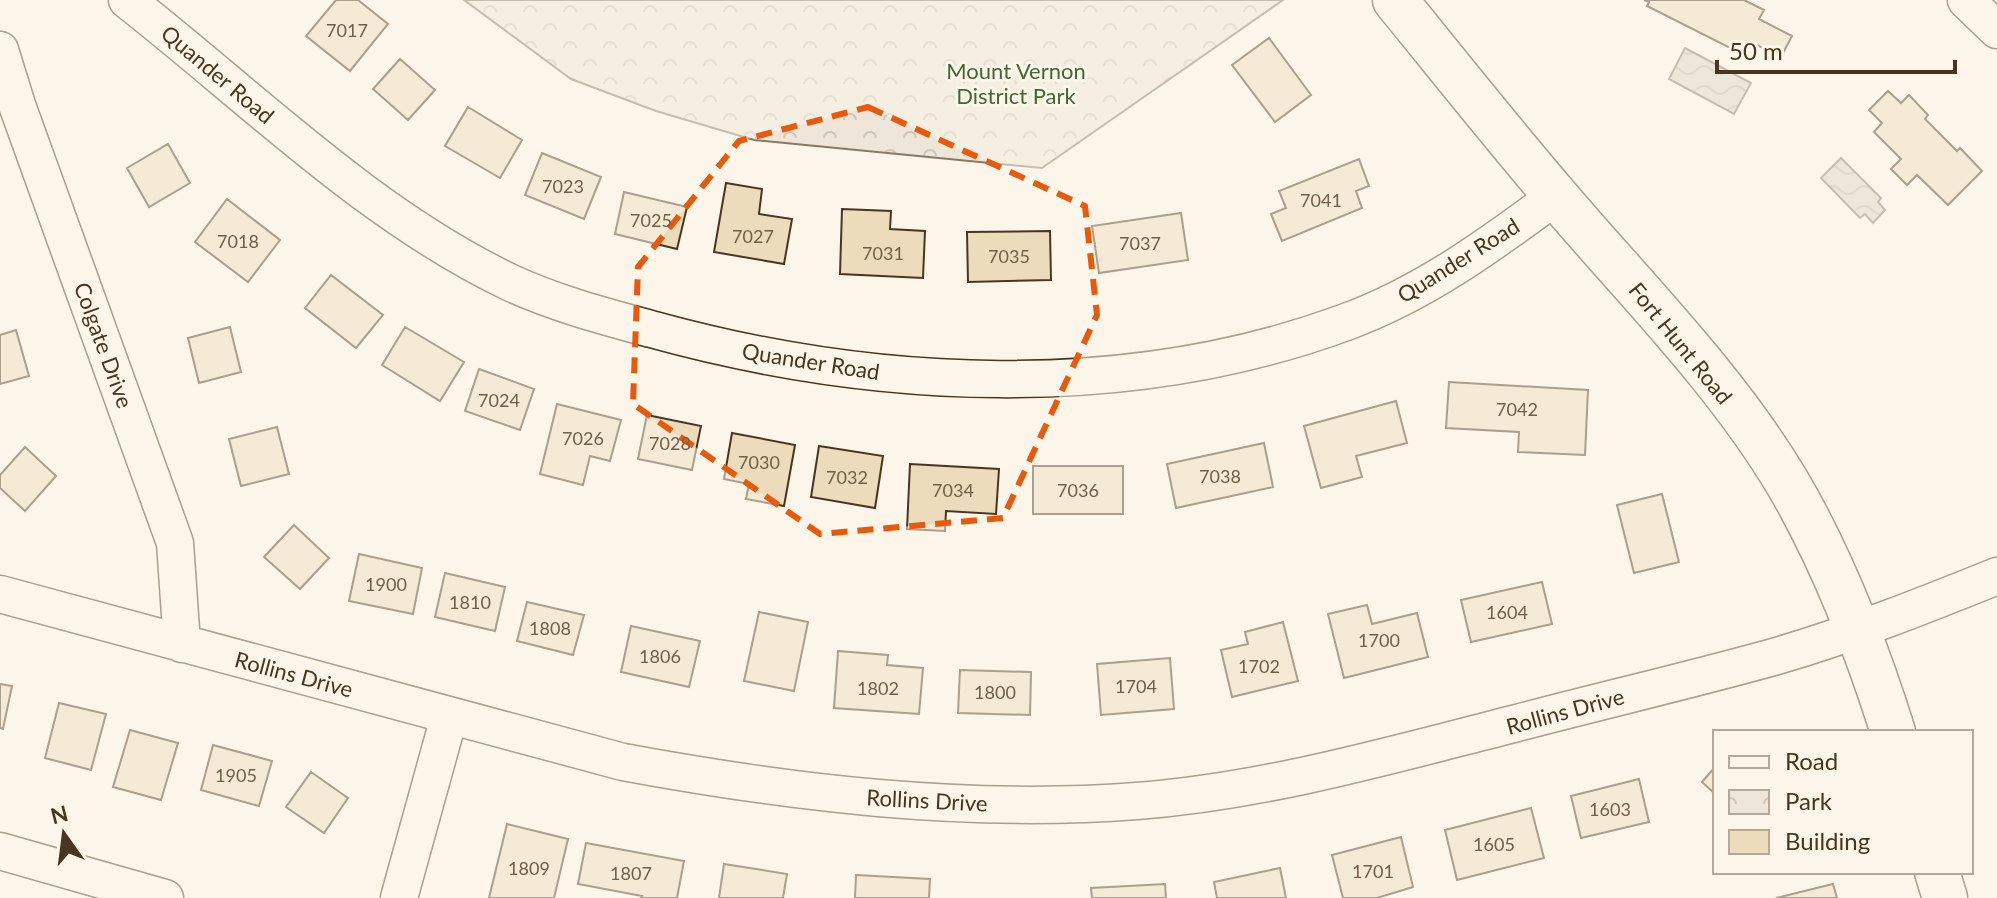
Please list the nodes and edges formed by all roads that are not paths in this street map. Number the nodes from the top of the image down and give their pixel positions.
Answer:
1 (127, 0) edge
2 (1395, 0) edge
3 (1966, 0) edge
4 (1997, 30) edge
5 (0, 50) edge
6 (1556, 196) junction
7 (1997, 576) edge
8 (0, 594) edge
9 (1858, 629) junction
10 (182, 644) junction
11 (449, 717) junction
12 (1892, 730) edge
13 (0, 851) edge
14 (1938, 874) edge
15 (165, 898) edge
16 (399, 898) edge
17 (1945, 898) edge

1 - 6 street, Quander Road
2 - 6 main road, Fort Hunt Road
3 - 4 street
5 - 10 street, Colgate Drive
6 - 9 main road, Fort Hunt Road
7 - 9 street, Rollins Drive
8 - 10 street, Rollins Drive
9 - 11 street, Rollins Drive
9 - 12 main road, Fort Hunt Road
10 - 11 street, Rollins Drive
11 - 16 street
13 - 15 street
14 - 17 main road

